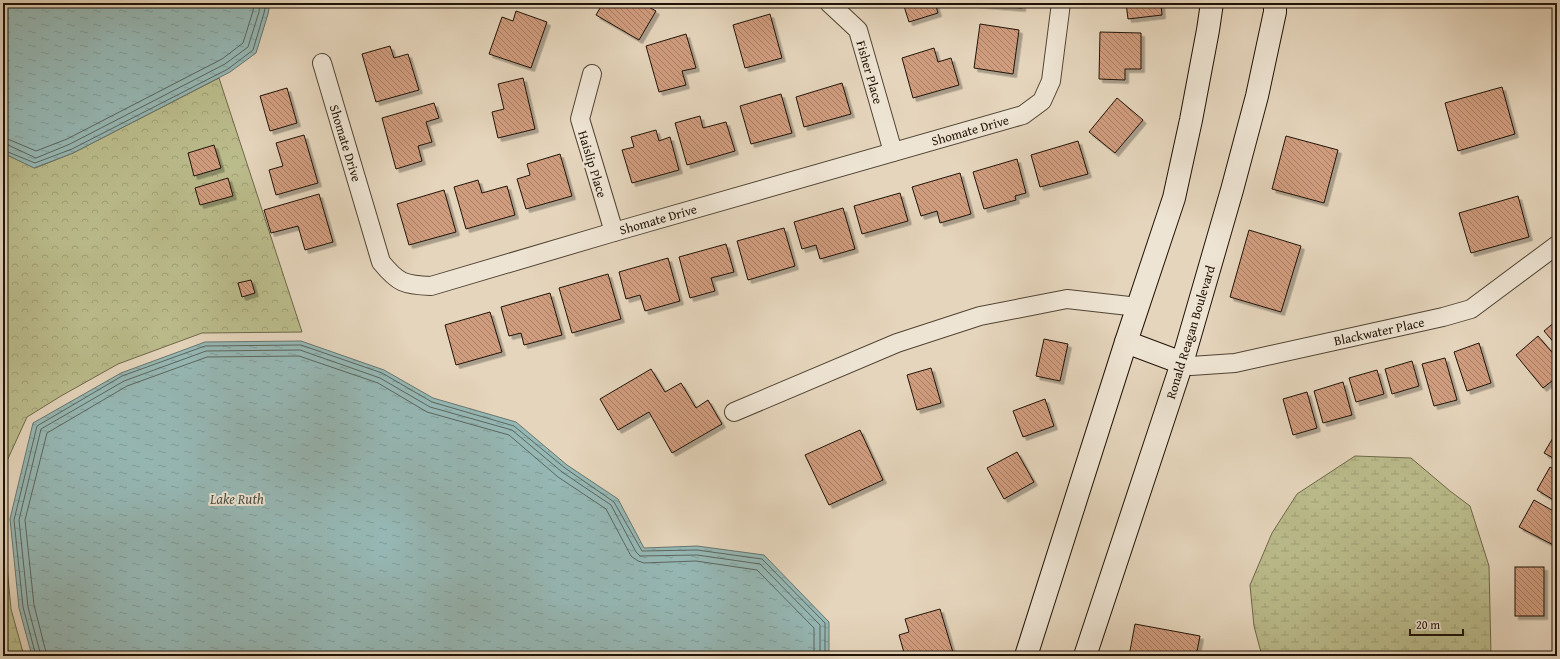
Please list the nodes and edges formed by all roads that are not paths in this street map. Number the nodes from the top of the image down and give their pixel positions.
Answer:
1 (1061, 3) edge
2 (1212, 3) edge
3 (1275, 3) edge
4 (829, 4) edge
5 (322, 63) dead end
6 (592, 74) dead end
7 (893, 152) junction
8 (614, 232) junction
9 (1557, 245) edge
10 (1138, 307) junction
11 (1126, 342) junction
12 (1182, 363) junction
13 (734, 412) dead end
14 (1026, 656) edge
15 (1085, 656) edge

1 - 7 street, Shomate Drive
2 - 10 main road
3 - 12 main road, Ronald Reagan Boulevard
4 - 7 street, Fisher Place
5 - 8 street, Shomate Drive
6 - 8 street, Haislip Place
7 - 8 street, Shomate Drive
9 - 12 street, Blackwater Place
10 - 11 main road
10 - 13 street
11 - 12 main road
11 - 14 main road
12 - 15 main road, Ronald Reagan Boulevard

